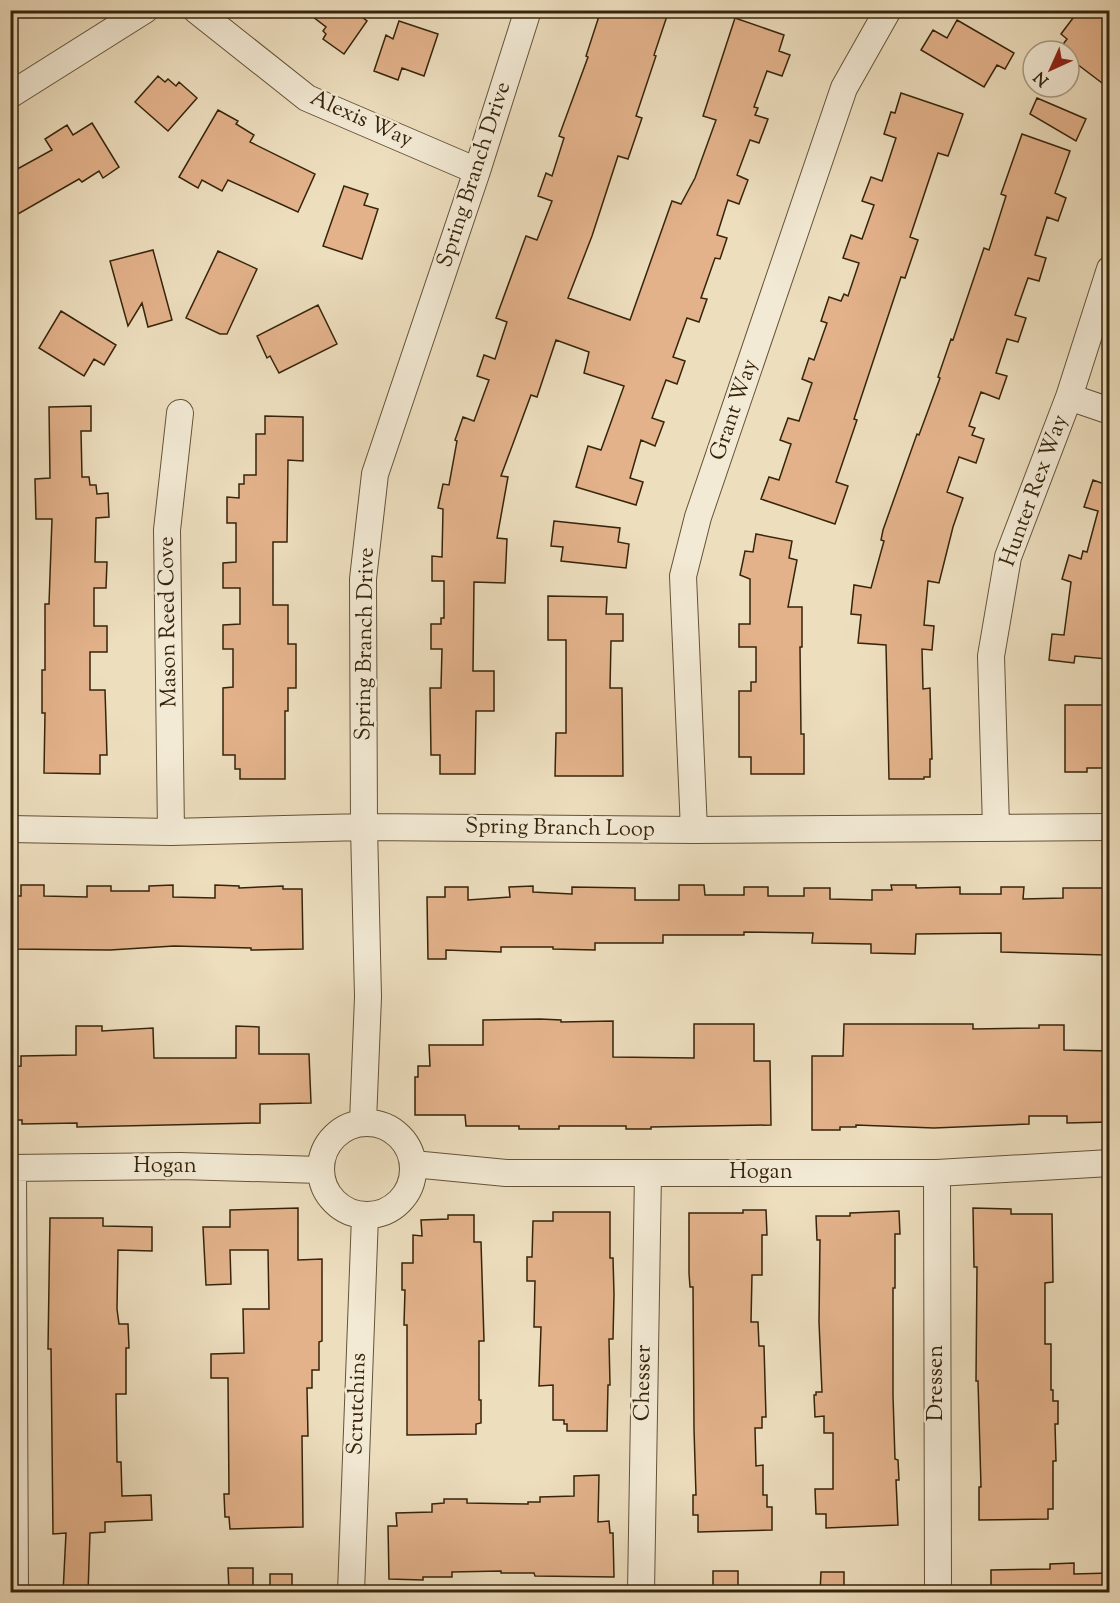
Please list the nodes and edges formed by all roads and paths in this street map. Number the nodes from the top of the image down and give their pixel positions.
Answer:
1 (145, 10) edge
2 (196, 10) edge
3 (528, 10) edge
4 (888, 10) edge
5 (10, 95) edge
6 (477, 171) junction
7 (1110, 269) edge
8 (1069, 397) junction
9 (1110, 411) edge
10 (180, 413) dead end
11 (364, 827) junction
12 (996, 827) junction
13 (1110, 827) edge
14 (10, 829) edge
15 (694, 830) junction
16 (171, 832) junction
17 (363, 1122) junction
18 (1110, 1163) edge
19 (413, 1164) junction
20 (12, 1168) edge
21 (320, 1170) junction
22 (648, 1173) junction
23 (937, 1173) junction
24 (365, 1216) junction
25 (15, 1593) edge
26 (351, 1593) edge
27 (641, 1593) edge
28 (938, 1593) edge

1 - 5 street
2 - 6 street, Alexis Way
3 - 6 street, Spring Branch Drive
4 - 15 street, Grant Way
6 - 11 street, Spring Branch Drive
7 - 8 street, Hunter Rex Way
8 - 9 street
8 - 12 street, Hunter Rex Way
10 - 16 street, Mason Reed Cove
11 - 15 street, Spring Branch Loop
11 - 16 street, Spring Branch Loop
11 - 17 street, Spring Branch Drive
12 - 13 street, Spring Branch Loop
12 - 15 street, Spring Branch Loop
14 - 16 street, Spring Branch Loop
17 - 19 street
17 - 21 street
18 - 23 street, Hogan
19 - 22 street, Hogan
19 - 24 street
20 - 21 street, Hogan
20 - 25 street
21 - 24 street
22 - 23 street, Hogan
22 - 27 street, Chesser
23 - 28 street, Dressen
24 - 26 street, Scrutchins

